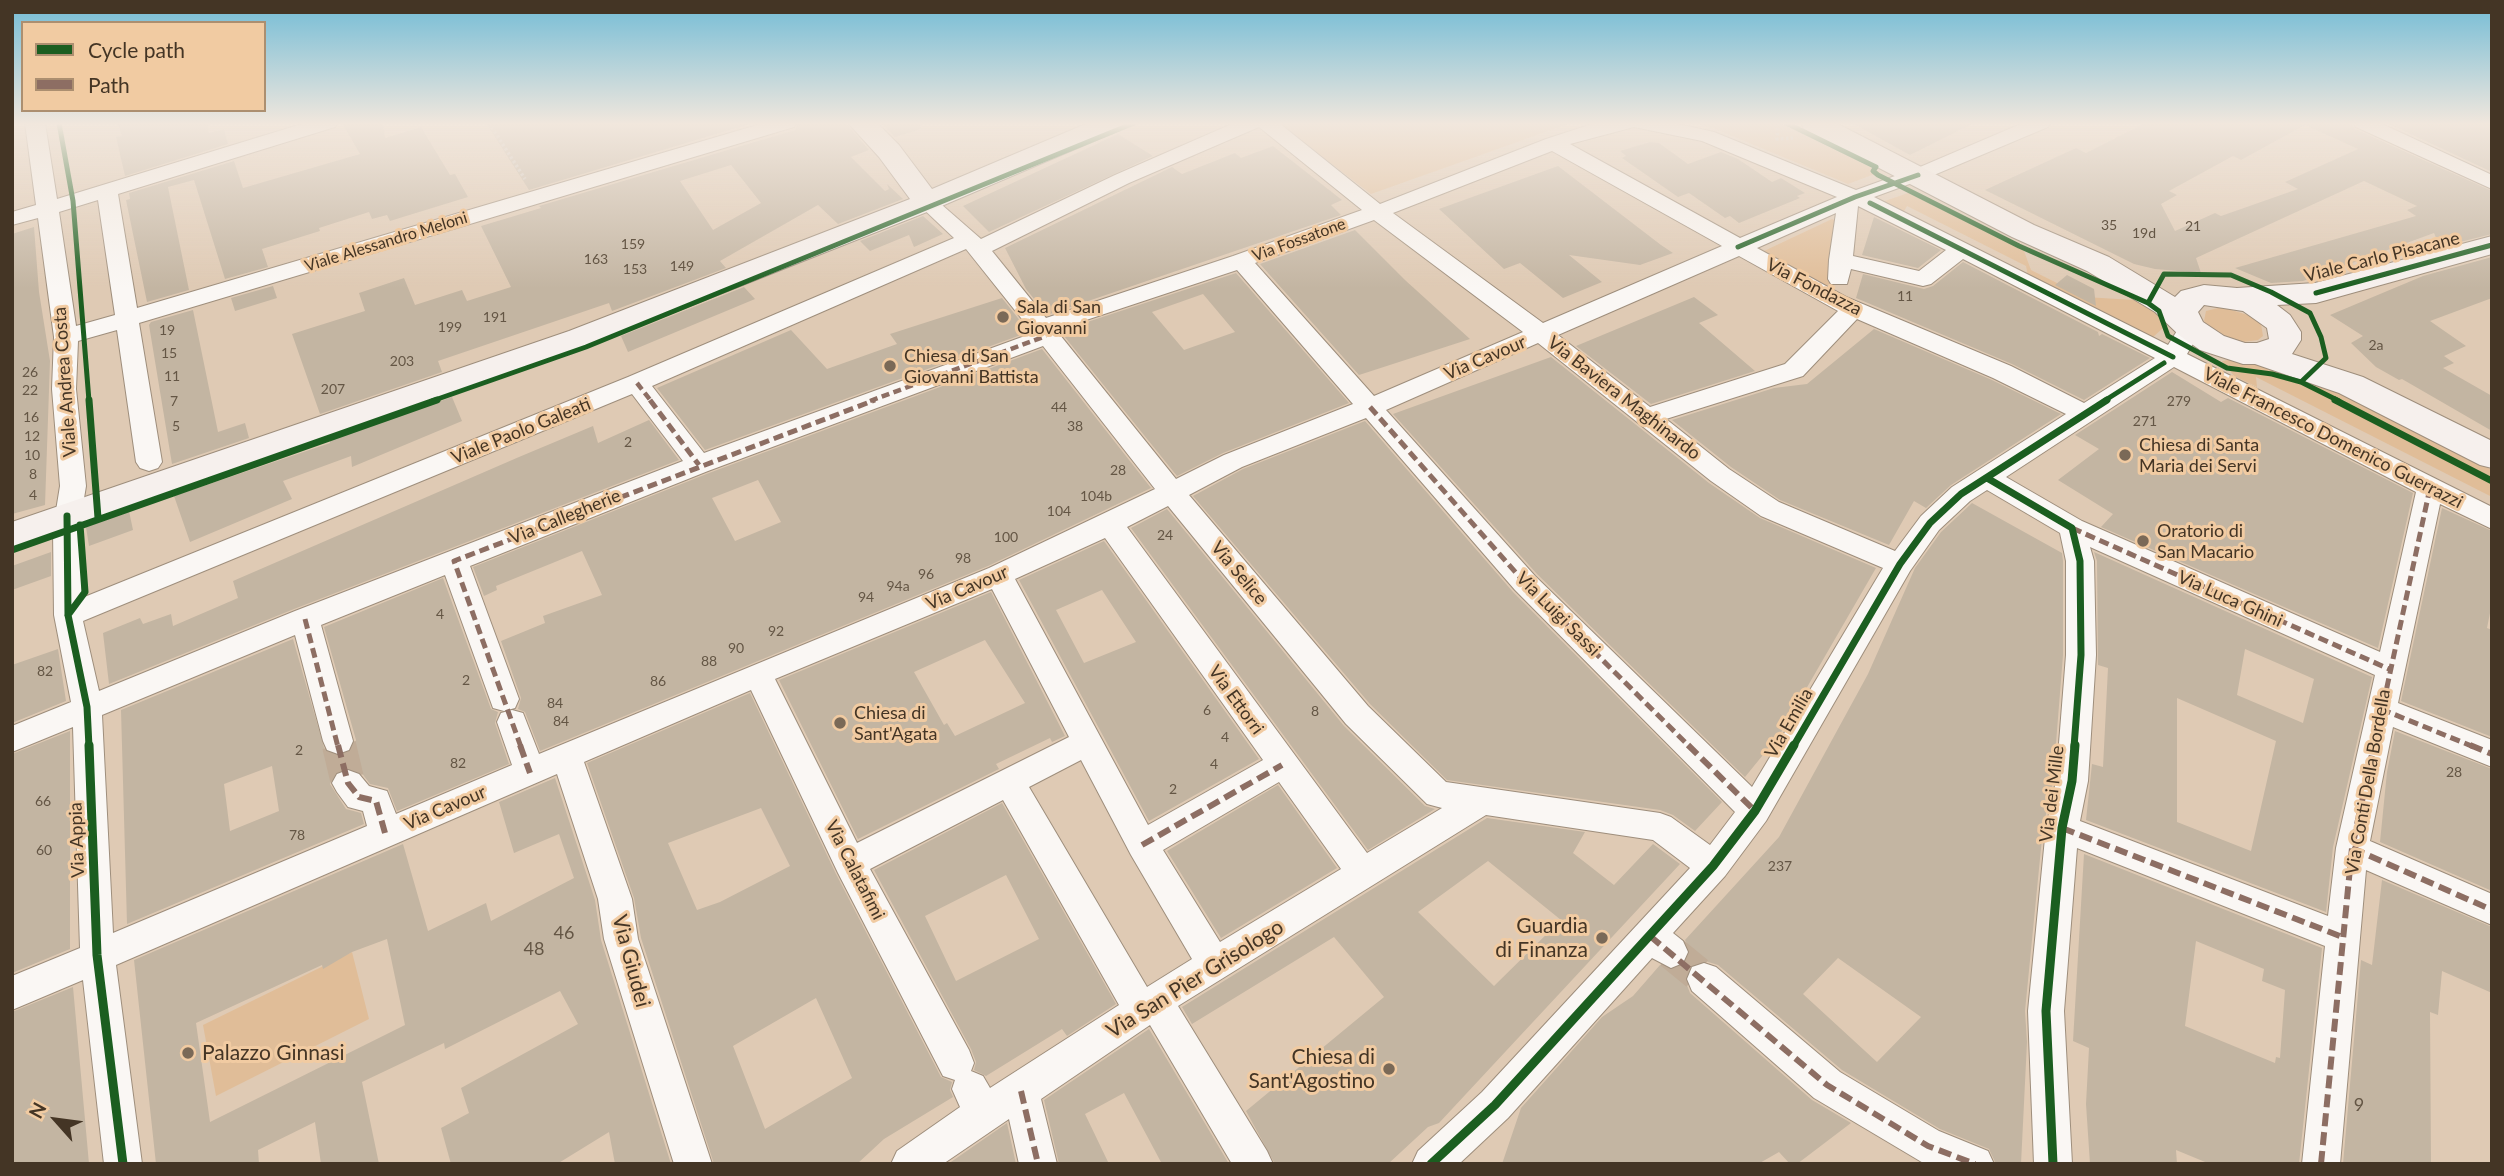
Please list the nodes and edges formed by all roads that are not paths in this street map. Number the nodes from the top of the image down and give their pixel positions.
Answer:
1 (42, 178) edge
2 (150, 178) edge
3 (604, 178) edge
4 (909, 178) edge
5 (984, 178) edge
6 (1127, 178) edge
7 (1334, 178) edge
8 (1464, 178) edge
9 (1615, 178) edge
10 (1804, 178) edge
11 (1910, 178) edge
12 (1922, 178) edge
13 (107, 191) junction
14 (1851, 198) junction
15 (927, 202) junction
16 (46, 210) junction
17 (1377, 212) junction
18 (12, 219) edge
19 (975, 244) junction
20 (2492, 245) edge
21 (1738, 247) junction
22 (1962, 249) junction
23 (1840, 260) junction
24 (1241, 261) junction
25 (2098, 264) junction
26 (2316, 293) junction
27 (2204, 295) junction
28 (2237, 298) junction
29 (1845, 305) junction
30 (125, 319) junction
31 (2187, 324) junction
32 (2293, 326) junction
33 (1044, 331) junction
34 (1542, 334) junction
35 (66, 337) junction
36 (2243, 352) junction
37 (2173, 357) junction
38 (2197, 369) junction
39 (637, 383) junction
40 (2351, 385) junction
41 (1370, 407) junction
42 (2084, 413) junction
43 (1649, 416) junction
44 (2492, 456) edge
45 (149, 461) dead end
46 (699, 465) junction
47 (1987, 478) junction
48 (2430, 488) junction
49 (1171, 491) junction
50 (67, 516) junction
51 (2492, 519) edge
52 (1110, 524) junction
53 (2072, 528) junction
54 (12, 536) edge
55 (454, 561) junction
56 (1900, 564) junction
57 (999, 575) junction
58 (68, 615) junction
59 (305, 619) junction
60 (2389, 669) junction
61 (758, 674) junction
62 (87, 706) junction
63 (2381, 709) junction
64 (12, 739) edge
65 (338, 741) tunnel mouth
66 (1088, 742) junction
67 (2492, 754) edge
68 (567, 758) junction
69 (1282, 765) junction
70 (530, 773) junction
71 (348, 783) tunnel mouth
72 (1010, 783) junction
73 (1483, 800) junction
74 (1755, 811) junction
75 (2062, 828) junction
76 (385, 833) junction
77 (1142, 845) junction
78 (2352, 848) junction
79 (850, 863) junction
80 (1713, 866) junction
81 (1364, 875) junction
82 (2492, 910) edge
83 (2345, 938) junction
84 (97, 955) junction
85 (1215, 965) junction
86 (1703, 979) tunnel mouth
87 (12, 993) edge
88 (1148, 1006) junction
89 (970, 1088) junction
90 (1020, 1091) junction
91 (123, 1164) edge
92 (693, 1164) edge
93 (910, 1164) edge
94 (1038, 1164) edge
95 (1254, 1164) edge
96 (1430, 1164) edge
97 (1975, 1164) edge
98 (2053, 1164) edge
99 (2321, 1164) edge

1 - 16 street, Viale Andrea Costa
2 - 13 street
3 - 30 street, Viale Alessandro Meloni
4 - 15 street, Via Selice
5 - 15 street
6 - 19 street, Viale Paolo Galeati
7 - 17 street, Via Baviera Maghinardo
8 - 17 street, Via Fossatone
9 - 21 street, Via Fondazza
10 - 14 street, Viale Francesco Domenico Guerrazzi
11 - 14 street, Via Cavour
12 - 25 street
13 - 16 street
13 - 30 street
14 - 21 street, Via Cavour
14 - 22 street, Viale Francesco Domenico Guerrazzi
14 - 23 street
15 - 19 street, Via Selice
15 - 50 street
16 - 18 street
16 - 35 street, Viale Andrea Costa
17 - 24 street, Via Fossatone
17 - 34 street, Via Baviera Maghinardo
19 - 33 street, Via Selice
19 - 39 street, Viale Paolo Galeati
20 - 26 street, Viale Carlo Pisacane
21 - 29 street, Via Fondazza
21 - 34 street, Via Cavour
22 - 23 street
22 - 37 street, Viale Francesco Domenico Guerrazzi
23 - 29 street
24 - 33 street, Via Fossatone
24 - 41 street, Via Luigi Sassi
25 - 27 street
25 - 31 street
26 - 28 street, Viale Carlo Pisacane
26 - 32 street, Viale Carlo Pisacane
27 - 28 street
27 - 31 street
28 - 32 street
29 - 42 street, Via Fondazza
29 - 43 street
30 - 35 street, Viale Alessandro Meloni
30 - 45 street
31 - 36 street
31 - 37 street, Via Emilia
32 - 36 street, Viale Carlo Pisacane
32 - 40 street
33 - 46 street, Via Callegherie
33 - 49 street, Via Selice
34 - 41 street, Via Cavour
34 - 43 street, Via Baviera Maghinardo
35 - 50 street, Viale Andrea Costa
36 - 38 street
36 - 40 street
37 - 38 street, Viale Francesco Domenico Guerrazzi
37 - 42 street, Via Emilia
38 - 48 street, Viale Francesco Domenico Guerrazzi
39 - 46 street
39 - 58 street, Viale Paolo Galeati
40 - 44 street
41 - 49 street, Via Cavour
41 - 74 street, Via Luigi Sassi
42 - 47 street, Via Emilia
43 - 56 street, Via Baviera Maghinardo
46 - 55 street, Via Callegherie
47 - 53 street
47 - 56 street, Via Emilia
48 - 51 street, Viale Francesco Domenico Guerrazzi
48 - 60 street, Via Conti Della Bordella
49 - 52 street, Via Cavour
49 - 73 street, Via Selice
50 - 54 street
50 - 58 street, Via Appia
52 - 57 street, Via Cavour
52 - 69 street, Via Ettorri
53 - 60 street, Via Luca Ghini
53 - 75 street, Via dei Mille
55 - 59 street, Via Callegherie
55 - 70 street
56 - 74 street, Via Emilia
57 - 61 street, Via Cavour
57 - 66 street
58 - 62 street, Via Appia
59 - 62 street, Via Callegherie
59 - 65 street
60 - 63 street, Via Conti Della Bordella
61 - 68 street, Via Cavour
61 - 79 street, Via Calatafimi
62 - 64 street, Via Callegherie
62 - 84 street, Via Appia
63 - 67 street
63 - 78 street, Via Conti Della Bordella
66 - 72 street
66 - 77 street
68 - 70 street, Via Cavour
68 - 92 street, Via Giudei
69 - 77 street
69 - 81 street, Via Ettorri
70 - 76 street, Via Cavour
71 - 76 street
72 - 79 street
72 - 88 street
73 - 80 street, Via Selice
73 - 81 street, Via San Pier Grisologo
74 - 80 street, Via Emilia
75 - 83 street
75 - 98 street, Via dei Mille
76 - 84 street, Via Cavour
77 - 85 street
78 - 82 street
78 - 83 street, Via Conti Della Bordella
79 - 89 street, Via Calatafimi
80 - 96 street, Via Emilia
81 - 85 street, Via San Pier Grisologo
83 - 99 street, Via Conti Della Bordella
84 - 87 street, Via Cavour
84 - 91 street, Via Appia
85 - 88 street, Via San Pier Grisologo
86 - 97 street
88 - 90 street, Via San Pier Grisologo
88 - 95 street
89 - 90 street, Via San Pier Grisologo
89 - 93 street, Via San Pier Grisologo
90 - 94 street

